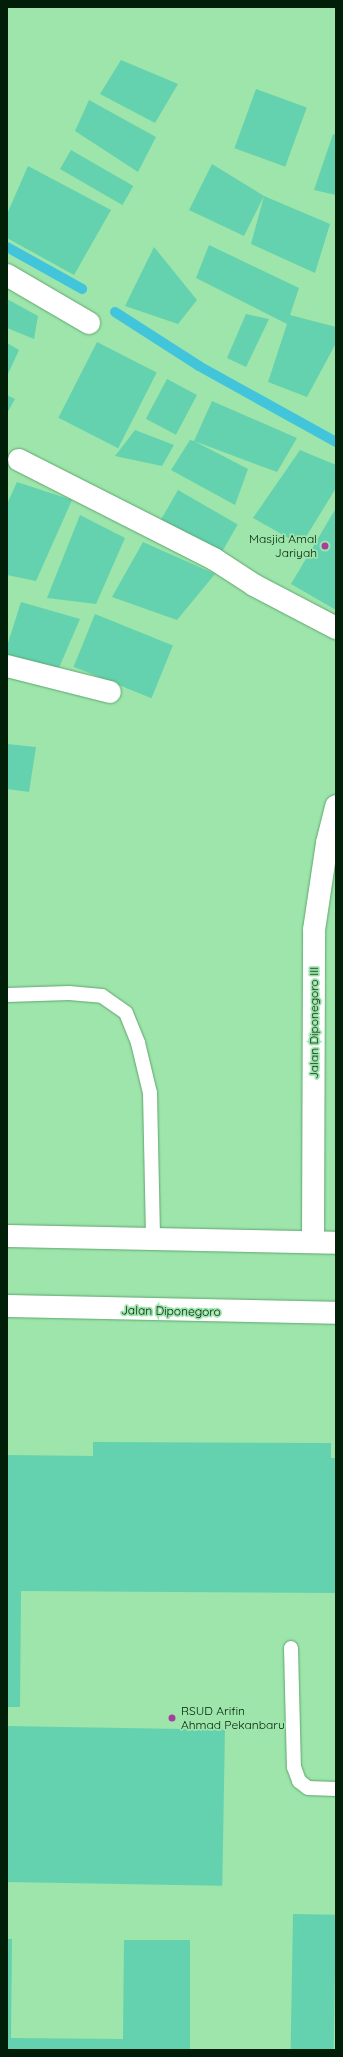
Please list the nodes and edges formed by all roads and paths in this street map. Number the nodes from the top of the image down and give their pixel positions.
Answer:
1 (7, 275) edge
2 (89, 323) dead end
3 (19, 460) dead end
4 (336, 628) edge
5 (7, 666) edge
6 (110, 692) dead end
7 (336, 806) edge
8 (7, 995) edge
9 (7, 1236) edge
10 (153, 1238) junction
11 (313, 1242) junction
12 (336, 1243) edge
13 (7, 1306) edge
14 (336, 1313) edge
15 (291, 1648) dead end
16 (336, 1789) edge

1 - 2 street
3 - 4 street
5 - 6 street
7 - 11 street, Jalan Diponegoro III
8 - 10 lane
9 - 10 street
10 - 11 street
11 - 12 street
13 - 14 street, Jalan Diponegoro
15 - 16 lane

